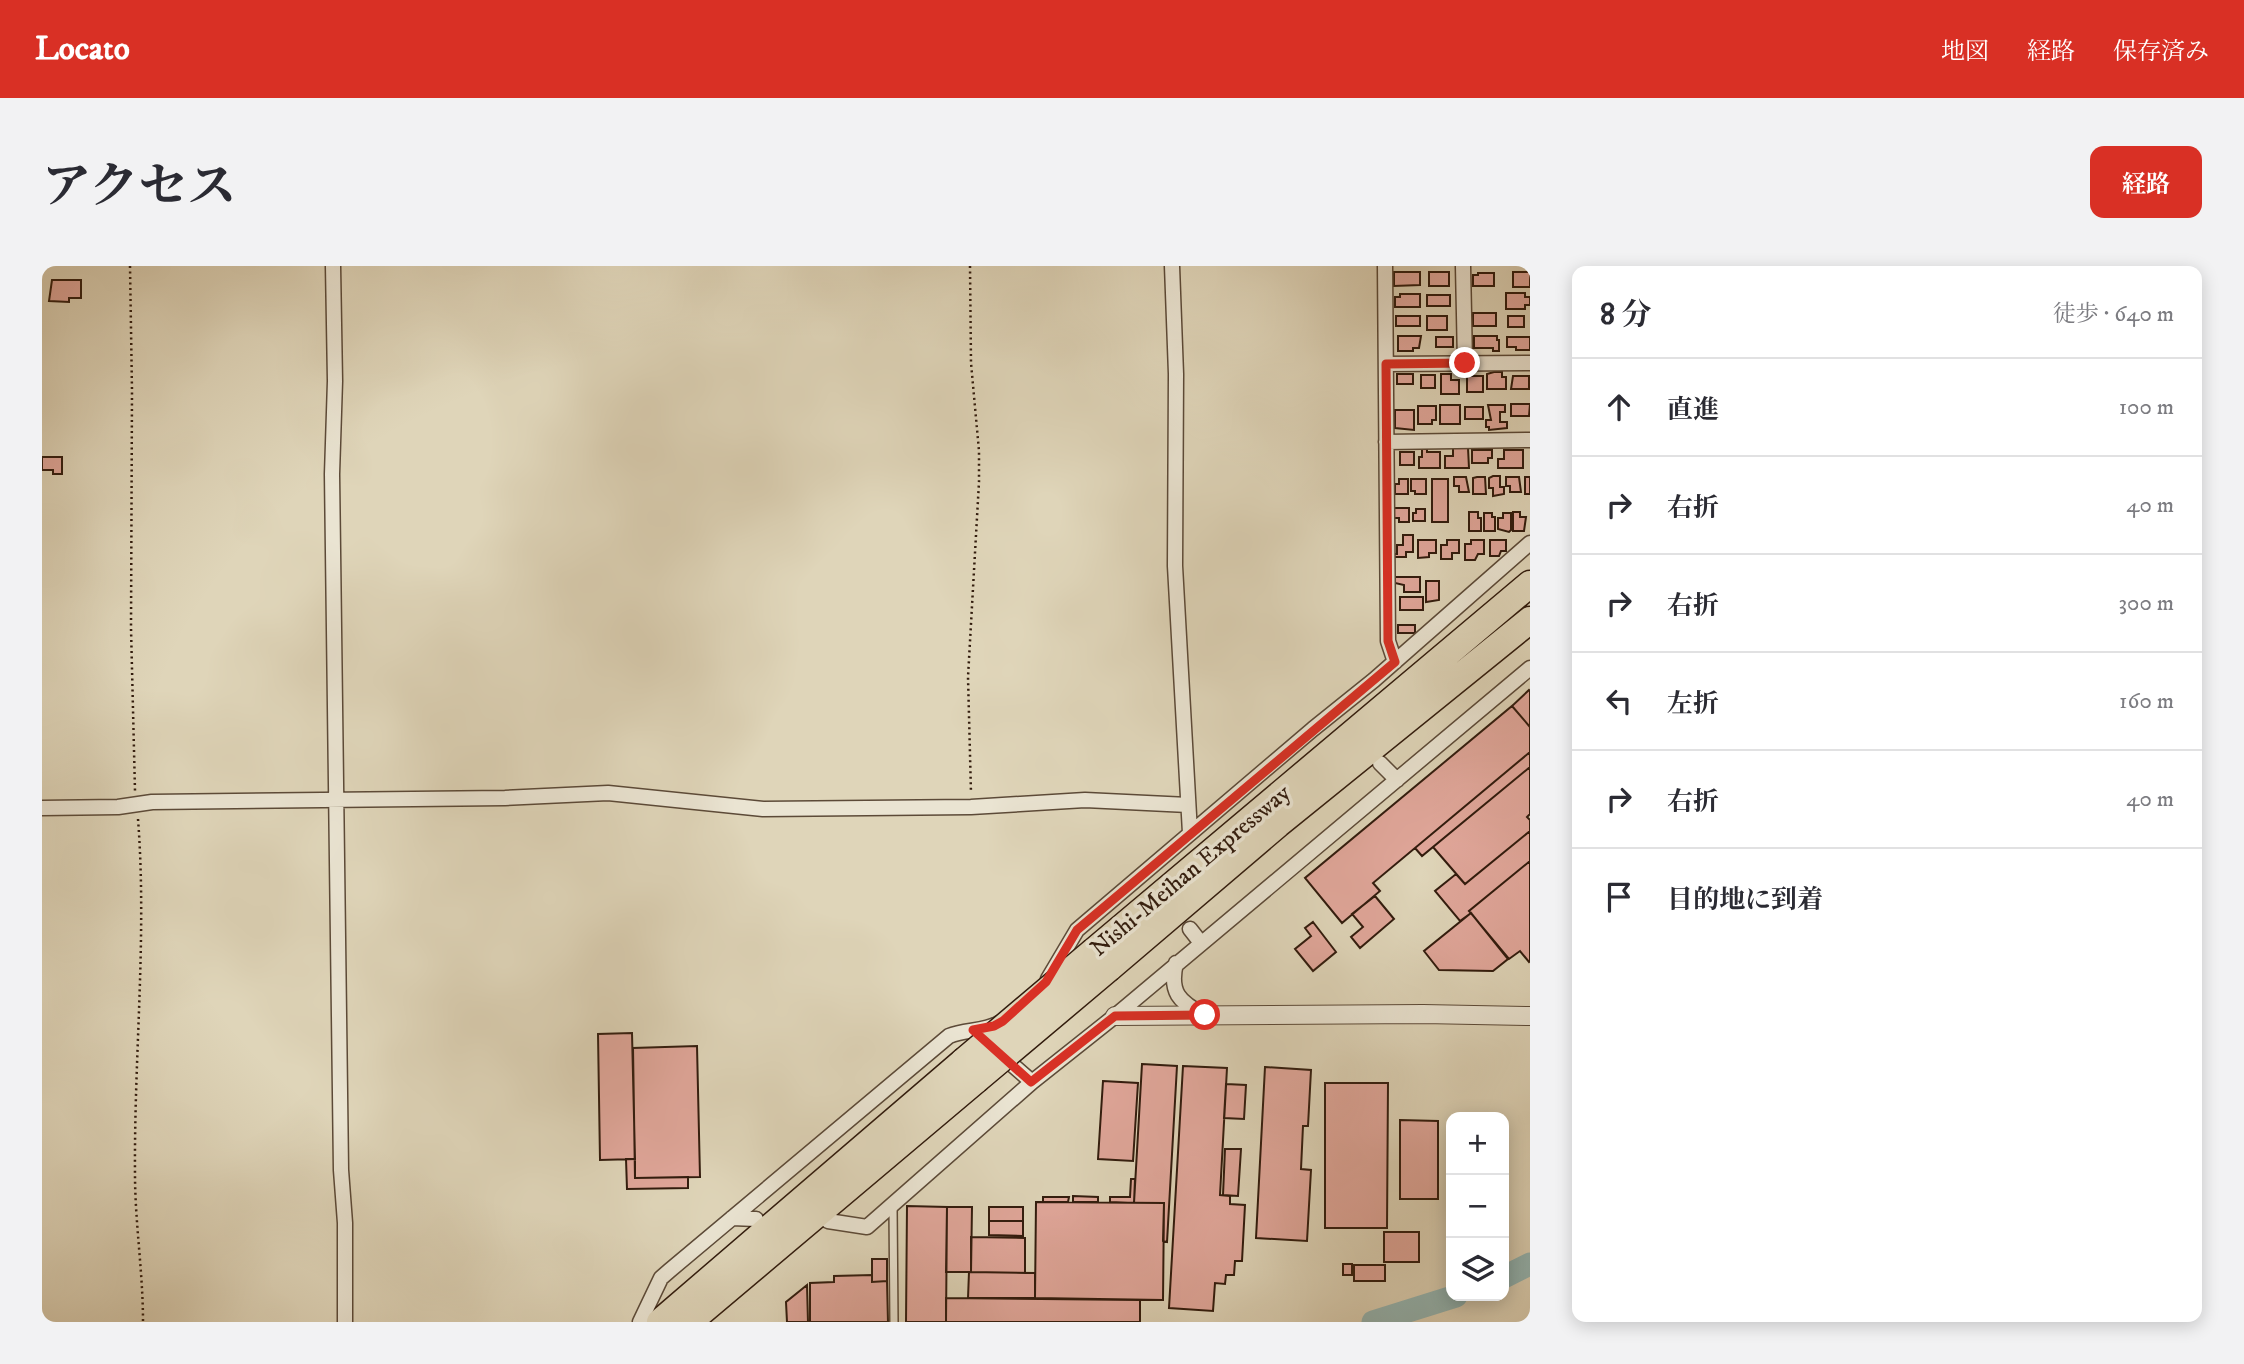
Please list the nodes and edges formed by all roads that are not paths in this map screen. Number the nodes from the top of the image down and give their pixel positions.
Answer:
1 (333, 266) edge
2 (1172, 266) edge
3 (1385, 266) edge
4 (1463, 266) edge
5 (1465, 363) junction
6 (1530, 363) edge
7 (1386, 364) junction
8 (1530, 440) edge
9 (1386, 442) junction
10 (1530, 543) edge
11 (1530, 584) edge
12 (1530, 620) edge
13 (1395, 662) junction
14 (1530, 668) edge
15 (1374, 680) junction
16 (1384, 692) dead end
17 (1380, 763) dead end
18 (1397, 780) junction
19 (337, 799) junction
20 (1188, 805) junction
21 (42, 808) edge
22 (1190, 833) junction
23 (1189, 929) dead end
24 (1201, 943) junction
25 (1102, 960) junction
26 (1176, 963) junction
27 (1205, 1015) junction
28 (1115, 1016) junction
29 (1530, 1016) edge
30 (973, 1030) junction
31 (1031, 1082) junction
32 (893, 1203) junction
33 (732, 1218) junction
34 (756, 1219) dead end
35 (828, 1221) dead end
36 (696, 1308) edge
37 (345, 1322) edge
38 (640, 1322) edge
39 (660, 1322) edge
40 (894, 1322) edge

1 - 19 street
2 - 20 street
3 - 7 street
4 - 5 street
5 - 6 street
5 - 7 street
7 - 9 street
8 - 9 street
9 - 13 street
10 - 13 street
11 - 25 highway, Nishi-Meihan Expressway
12 - 25 highway, Nishi-Meihan Expressway
13 - 15 street
14 - 18 street
15 - 16 street
15 - 22 street
17 - 18 street
18 - 24 street
19 - 20 street
19 - 21 street
19 - 37 street
20 - 22 street
22 - 30 street
23 - 24 street
24 - 26 street
25 - 36 highway, Nishi-Meihan Expressway, bridge
26 - 27 street
26 - 28 street
27 - 28 street
27 - 29 street
28 - 31 street
30 - 31 street
30 - 33 street
31 - 32 street
32 - 35 street
32 - 40 lane
33 - 34 street
33 - 38 street
36 - 39 highway, Nishi-Meihan Expressway

